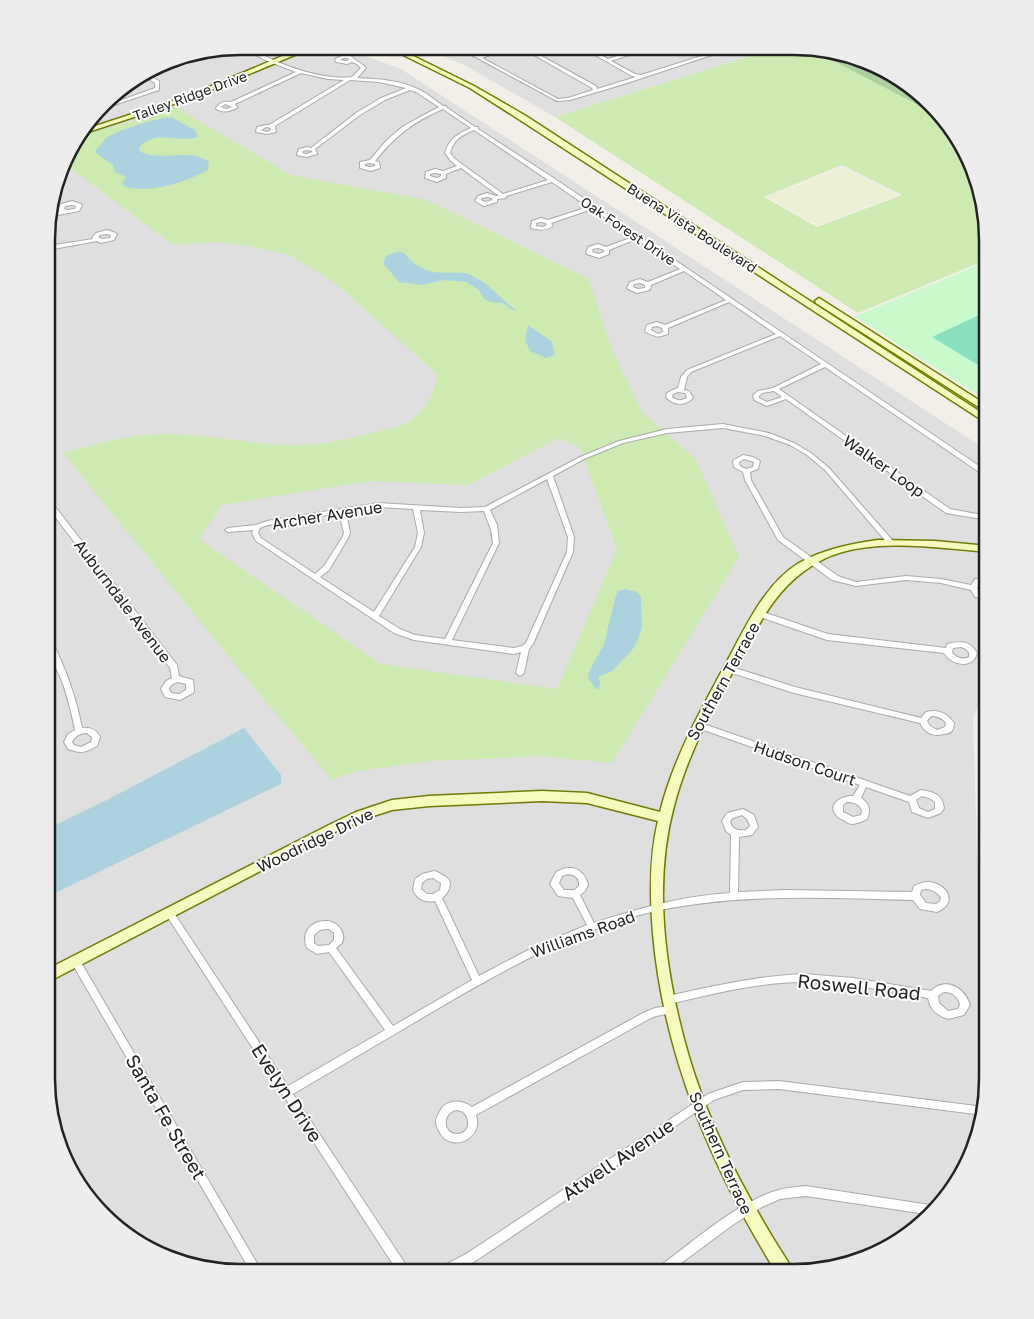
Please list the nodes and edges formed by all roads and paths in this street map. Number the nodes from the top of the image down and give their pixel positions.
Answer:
1 (261, 55) edge
2 (292, 55) edge
3 (407, 55) edge
4 (422, 55) edge
5 (476, 55) edge
6 (485, 55) edge
7 (538, 55) edge
8 (598, 55) edge
9 (626, 55) edge
10 (708, 55) edge
11 (480, 57) junction
12 (352, 60) dead end
13 (608, 60) junction
14 (276, 62) junction
15 (301, 71) junction
16 (640, 76) junction
17 (150, 78) edge
18 (353, 78) junction
19 (410, 88) junction
20 (595, 90) junction
21 (115, 104) edge
22 (232, 104) dead end
23 (444, 107) junction
24 (271, 126) dead end
25 (476, 128) junction
26 (91, 129) edge
27 (312, 149) dead end
28 (372, 161) dead end
29 (461, 166) junction
30 (443, 173) dead end
31 (553, 180) junction
32 (504, 196) junction
33 (496, 198) dead end
34 (592, 207) junction
35 (64, 212) dead end
36 (57, 213) edge
37 (548, 222) dead end
38 (637, 237) junction
39 (96, 240) dead end
40 (55, 247) edge
41 (606, 248) dead end
42 (684, 269) junction
43 (648, 284) dead end
44 (730, 300) junction
45 (665, 327) dead end
46 (780, 334) junction
47 (867, 337) junction
48 (826, 365) junction
49 (775, 389) junction
50 (680, 390) dead end
51 (786, 397) junction
52 (979, 405) edge
53 (979, 415) edge
54 (979, 470) edge
55 (746, 471) dead end
56 (549, 475) junction
57 (416, 507) junction
58 (486, 509) junction
59 (55, 511) edge
60 (342, 511) junction
61 (58, 515) junction
62 (55, 516) edge
63 (979, 516) edge
64 (257, 527) junction
65 (228, 530) dead end
66 (891, 543) junction
67 (979, 548) edge
68 (811, 562) junction
69 (315, 577) junction
70 (979, 582) edge
71 (972, 588) junction
72 (979, 595) edge
73 (760, 614) junction
74 (376, 617) junction
75 (448, 641) junction
76 (525, 648) junction
77 (947, 651) dead end
78 (55, 657) edge
79 (729, 668) junction
80 (520, 673) dead end
81 (176, 679) dead end
82 (922, 721) dead end
83 (698, 725) junction
84 (79, 731) dead end
85 (864, 784) junction
86 (856, 799) dead end
87 (912, 800) dead end
88 (666, 818) junction
89 (735, 834) dead end
90 (575, 894) dead end
91 (734, 896) junction
92 (915, 896) dead end
93 (437, 897) dead end
94 (658, 907) junction
95 (169, 913) junction
96 (592, 927) junction
97 (331, 948) dead end
98 (76, 962) junction
99 (55, 972) edge
100 (477, 980) junction
101 (933, 995) dead end
102 (668, 1005) junction
103 (391, 1031) junction
104 (287, 1092) junction
105 (698, 1106) junction
106 (976, 1110) edge
107 (471, 1113) dead end
108 (926, 1209) edge
109 (746, 1211) junction
110 (252, 1264) edge
111 (399, 1264) edge
112 (458, 1264) edge
113 (672, 1264) edge
114 (779, 1264) edge

1 - 14 street, Oak Forest Drive
2 - 14 main road, Talley Ridge Drive
3 - 47 main road, Buena Vista Boulevard
4 - 47 main road, Buena Vista Boulevard
5 - 11 street
6 - 11 street
7 - 20 street
8 - 13 street
9 - 13 street
10 - 16 street
11 - 20 street
12 - 18 street
13 - 16 street
14 - 15 street, Oak Forest Drive
14 - 26 main road, Talley Ridge Drive
15 - 18 street, Oak Forest Drive
15 - 22 street
16 - 20 street
17 - 21 street
18 - 19 street, Oak Forest Drive
18 - 24 street
19 - 23 street, Oak Forest Drive
19 - 27 street
23 - 25 street, Oak Forest Drive
23 - 28 street
25 - 29 street
25 - 31 street, Oak Forest Drive
29 - 30 street
29 - 32 street
31 - 32 street
31 - 34 street, Oak Forest Drive
32 - 33 street
34 - 37 street
34 - 38 street, Oak Forest Drive
35 - 36 street
38 - 41 street
38 - 42 street, Oak Forest Drive
39 - 40 street
42 - 43 street
42 - 44 street, Oak Forest Drive
44 - 45 street
44 - 46 street, Oak Forest Drive
46 - 48 street, Oak Forest Drive
46 - 50 street
47 - 52 main road, Buena Vista Boulevard
47 - 53 main road, Buena Vista Boulevard
48 - 49 street
48 - 54 street, Oak Forest Drive
49 - 51 street, Walker Loop
49 - 51 street
51 - 63 street, Walker Loop
55 - 68 street
56 - 58 street, Archer Avenue
56 - 66 street, Archer Avenue
56 - 76 street
57 - 58 street, Archer Avenue
57 - 60 street, Archer Avenue
57 - 74 street
58 - 75 street
59 - 61 street, Auburndale Avenue
60 - 64 street, Archer Avenue
60 - 69 street
61 - 62 street
61 - 81 street, Auburndale Avenue
64 - 65 street
64 - 69 street, Archer Avenue
66 - 67 main road, Southern Terrace
66 - 68 main road, Southern Terrace
68 - 71 street
68 - 73 main road, Southern Terrace
69 - 74 street, Archer Avenue
70 - 71 street
71 - 72 street
73 - 77 street
73 - 79 main road, Southern Terrace
74 - 75 street, Archer Avenue
75 - 76 street, Archer Avenue
76 - 80 street
78 - 84 street
79 - 82 street
79 - 83 main road, Southern Terrace
83 - 85 street, Hudson Court
83 - 88 main road, Southern Terrace
85 - 86 street
85 - 87 street, Hudson Court
88 - 94 main road, Southern Terrace
88 - 95 main road, Woodridge Drive
89 - 91 street
90 - 96 street
91 - 92 street, Williams Road
91 - 94 street, Williams Road
93 - 100 street
94 - 96 street, Williams Road
94 - 102 main road, Southern Terrace
95 - 98 main road, Woodridge Drive
95 - 104 street, Evelyn Drive
96 - 100 street, Williams Road
97 - 103 street
98 - 99 main road, Woodridge Drive
98 - 110 street, Santa Fe Street
100 - 103 street, Williams Road
101 - 102 street, Roswell Road
102 - 105 main road, Southern Terrace
102 - 107 street, Roswell Road
103 - 104 street, Williams Road
104 - 111 street, Evelyn Drive
105 - 106 street, Atwell Avenue
105 - 109 main road, Southern Terrace
105 - 112 street, Atwell Avenue
108 - 109 street
109 - 113 street
109 - 114 main road, Southern Terrace

